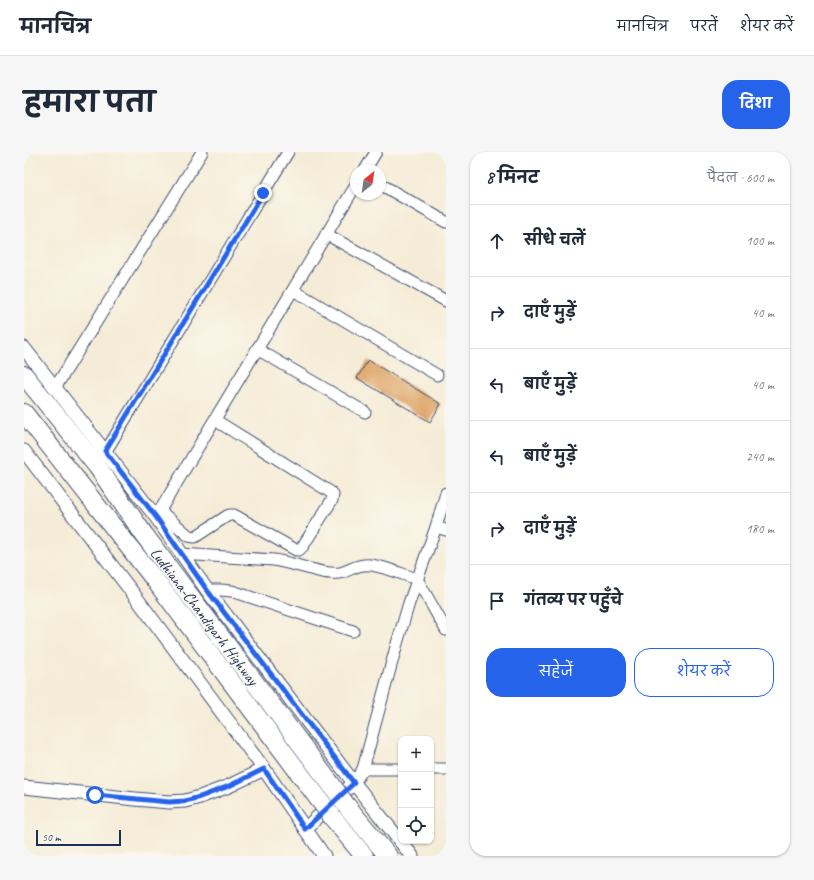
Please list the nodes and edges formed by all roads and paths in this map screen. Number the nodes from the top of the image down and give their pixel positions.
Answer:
1 (202, 152) edge
2 (288, 152) edge
3 (376, 152) edge
4 (369, 164) edge
5 (386, 187) edge
6 (350, 194) edge
7 (446, 222) edge
8 (326, 234) junction
9 (293, 290) junction
10 (446, 301) edge
11 (24, 348) edge
12 (257, 349) junction
13 (24, 375) edge
14 (437, 375) dead end
15 (55, 388) junction
16 (365, 412) dead end
17 (24, 413) edge
18 (215, 420) junction
19 (24, 450) edge
20 (101, 458) junction
21 (445, 498) edge
22 (158, 514) junction
23 (441, 529) edge
24 (181, 554) junction
25 (417, 579) junction
26 (207, 590) junction
27 (446, 630) edge
28 (353, 631) dead end
29 (264, 769) junction
30 (363, 769) junction
31 (398, 769) edge
32 (434, 769) edge
33 (446, 769) edge
34 (354, 783) junction
35 (24, 787) edge
36 (305, 829) junction
37 (324, 856) edge
38 (364, 856) edge
39 (388, 856) edge
40 (412, 856) edge

1 - 15 street
2 - 20 street
3 - 4 street
5 - 7 street
6 - 8 street
8 - 9 street
8 - 10 street
9 - 12 street
9 - 14 street
11 - 15 street
12 - 16 street
12 - 18 street
13 - 20 highway, Ludhiana-Chandigarh Highway
15 - 20 street
17 - 38 highway, bridge
18 - 22 street
18 - 22 street
19 - 29 street
20 - 22 street
20 - 39 highway, Ludhiana-Chandigarh Highway, bridge
21 - 23 street
22 - 24 street
23 - 25 street
24 - 25 street
24 - 26 street
25 - 27 street
25 - 30 street
26 - 28 street
26 - 34 street
29 - 35 street
29 - 36 street
30 - 31 street
30 - 34 street
32 - 33 street
34 - 36 street
34 - 40 street
36 - 37 street

